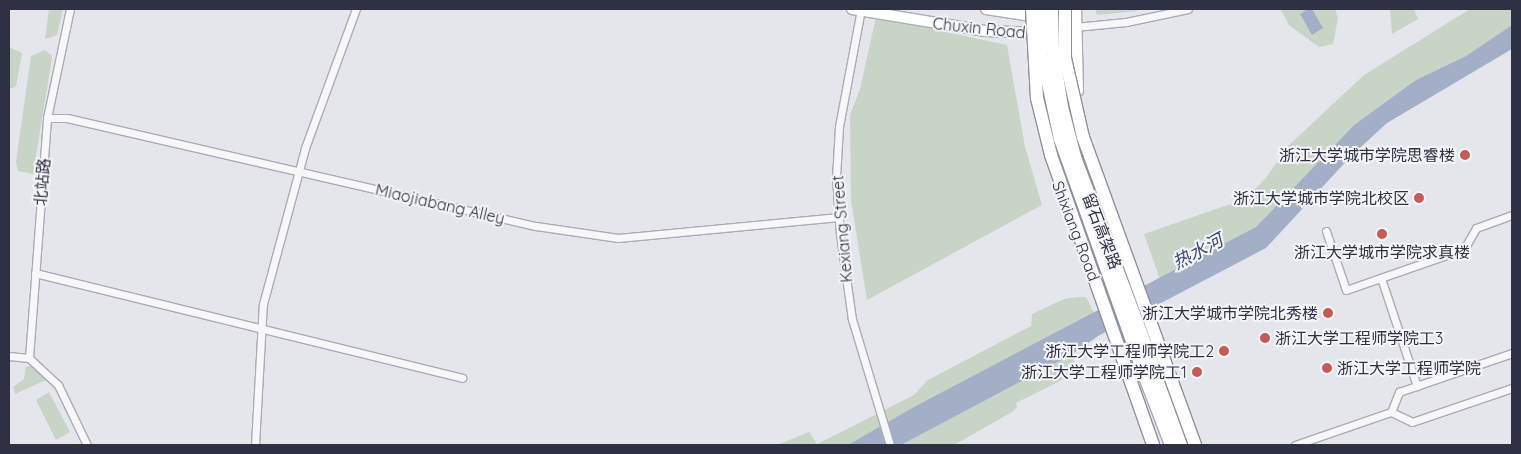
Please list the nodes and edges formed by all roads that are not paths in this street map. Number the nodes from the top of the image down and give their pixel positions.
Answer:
1 (70, 9) edge
2 (356, 9) edge
3 (858, 9) edge
4 (986, 9) edge
5 (1041, 9) edge
6 (1052, 9) edge
7 (1065, 9) edge
8 (1076, 9) edge
9 (1188, 9) edge
10 (1029, 10) edge
11 (1075, 27) junction
12 (1028, 34) junction
13 (47, 118) junction
14 (299, 172) junction
15 (1512, 215) edge
16 (838, 217) junction
17 (1326, 231) dead end
18 (35, 273) junction
19 (1381, 278) junction
20 (263, 326) junction
21 (1512, 353) edge
22 (9, 356) edge
23 (29, 358) junction
24 (1147, 367) junction
25 (462, 378) dead end
26 (1417, 386) junction
27 (1512, 388) edge
28 (1391, 412) junction
29 (87, 445) edge
30 (255, 445) edge
31 (890, 445) edge
32 (1153, 445) edge
33 (1157, 445) edge
34 (1171, 445) edge
35 (1183, 445) edge
36 (1195, 445) edge
37 (1295, 445) edge

1 - 13 street, 北站路
2 - 14 street
3 - 12 main road, Chuxin Road
3 - 16 street, Kexiang Street
4 - 10 main road, Chuxin Road
5 - 24 highway, 留石高架路, bridge
6 - 24 highway, 留石高架路, bridge
7 - 36 highway, 留石高架路, bridge
8 - 11 main road
9 - 11 street
10 - 11 main road, Chuxin Road
10 - 12 main road, Shixiang Road
10 - 32 highway, 留石高架路, bridge
11 - 12 main road, Chuxin Road
11 - 36 main road, bridge
12 - 33 main road, Shixiang Road, bridge
13 - 14 street, Miaojiabang Alley
13 - 18 street, 北站路
14 - 16 street, Miaojiabang Alley
14 - 20 street
15 - 19 street
16 - 31 street, Kexiang Street
17 - 19 street
18 - 20 street
18 - 23 street, 北站路
19 - 26 street
20 - 25 street
20 - 30 street
21 - 26 street
22 - 23 street
23 - 29 street
24 - 34 highway, 留石高架路
24 - 35 highway, 留石高架路
26 - 28 street
27 - 28 street
28 - 37 street

